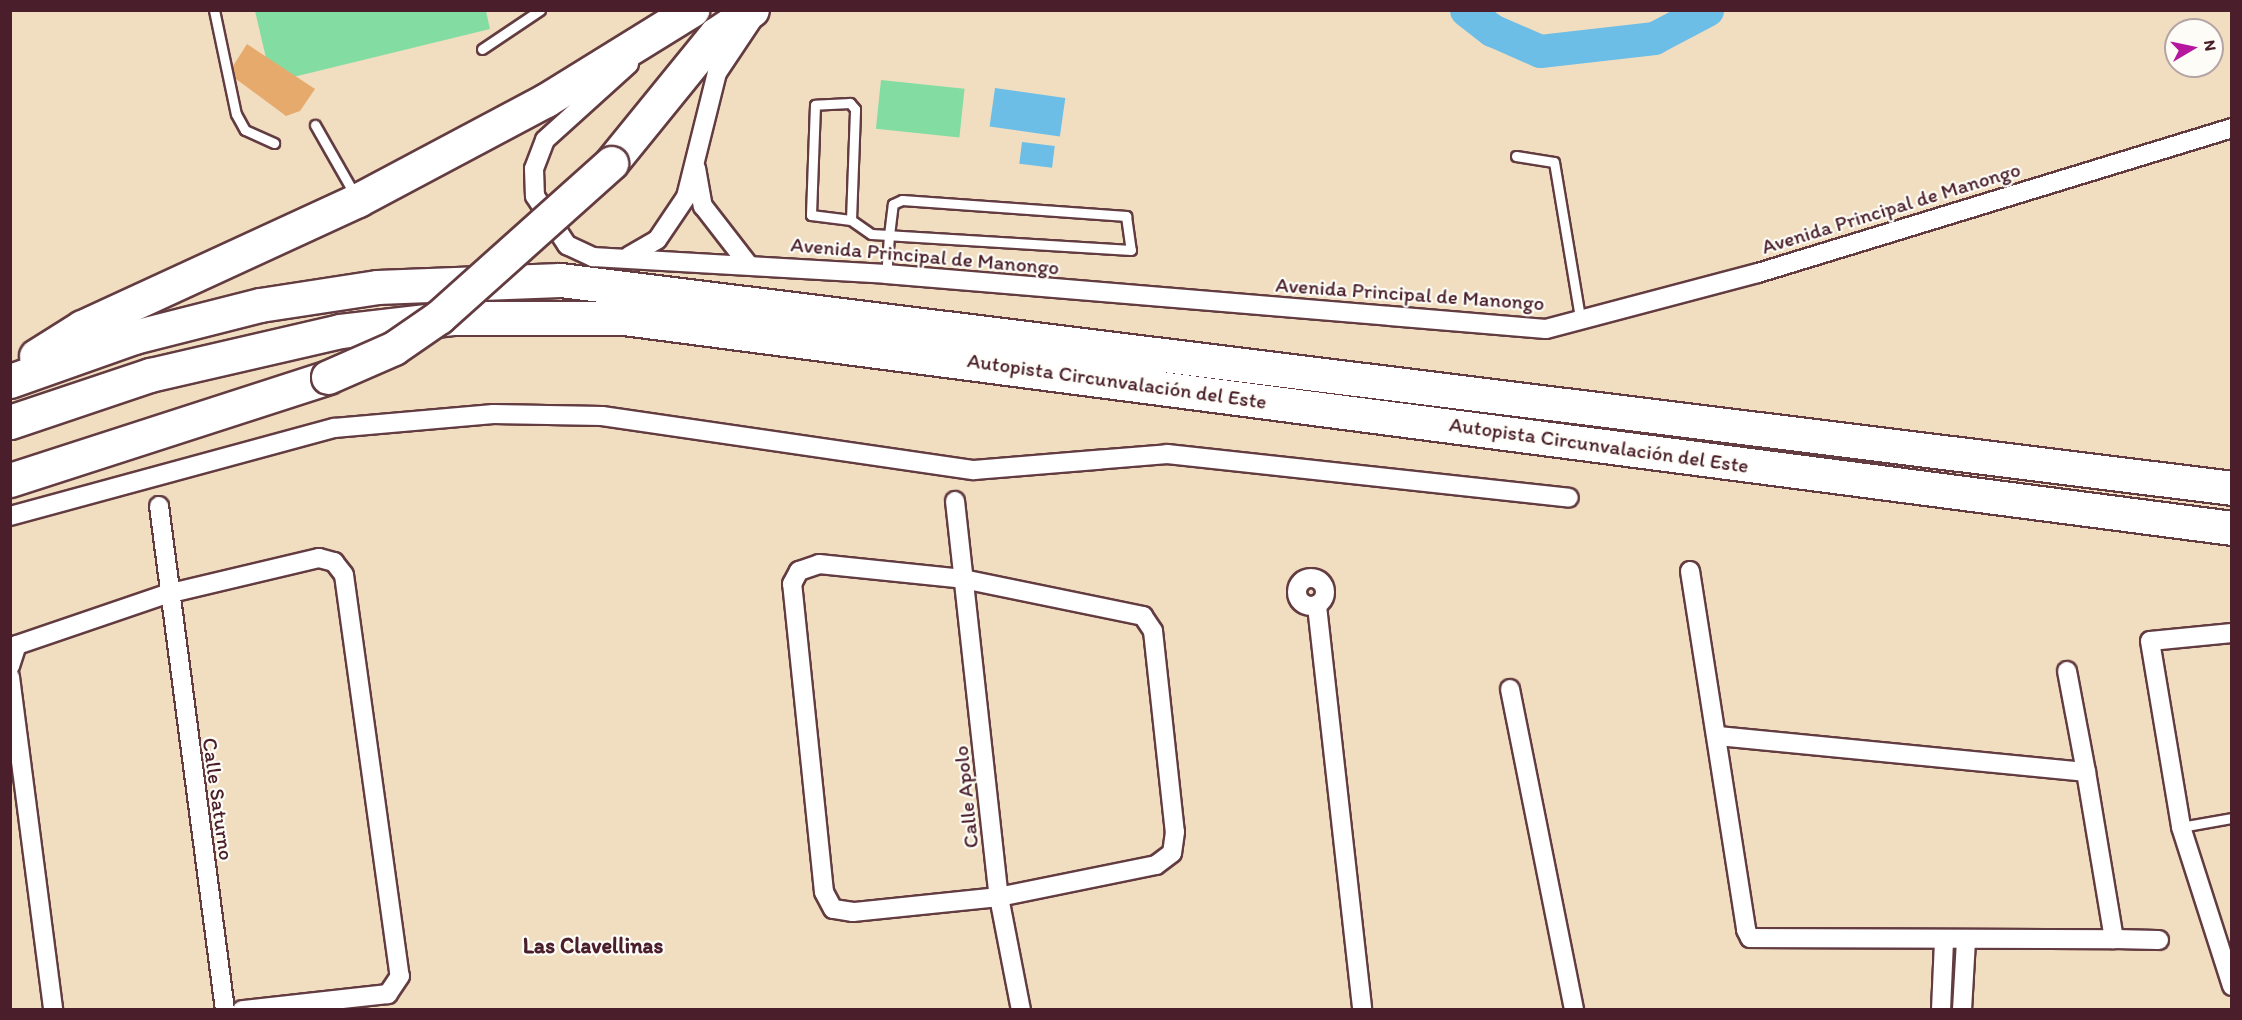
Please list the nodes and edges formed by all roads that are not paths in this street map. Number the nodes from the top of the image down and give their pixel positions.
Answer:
1 (214, 10) edge
2 (540, 10) edge
3 (692, 10) edge
4 (752, 10) edge
5 (759, 10) edge
6 (482, 49) dead end
7 (315, 124) dead end
8 (2232, 128) edge
9 (274, 143) dead end
10 (1516, 156) dead end
11 (694, 160) junction
12 (358, 200) junction
13 (851, 220) junction
14 (889, 236) junction
15 (629, 256) junction
16 (748, 264) junction
17 (885, 274) junction
18 (1581, 322) junction
19 (10, 372) edge
20 (10, 381) edge
21 (10, 422) edge
22 (10, 480) edge
23 (2232, 488) edge
24 (1569, 498) dead end
25 (955, 501) dead end
26 (159, 506) dead end
27 (10, 516) edge
28 (2232, 528) edge
29 (1690, 571) dead end
30 (963, 579) junction
31 (167, 594) junction
32 (1317, 606) dead end
33 (2232, 633) edge
34 (10, 666) edge
35 (2067, 671) dead end
36 (10, 676) edge
37 (1510, 689) dead end
38 (1716, 736) junction
39 (2086, 772) junction
40 (2232, 818) edge
41 (2181, 827) junction
42 (999, 897) junction
43 (2114, 939) junction
44 (2159, 940) dead end
45 (1944, 941) junction
46 (1966, 941) junction
47 (2230, 977) edge
48 (53, 1010) edge
49 (225, 1010) edge
50 (242, 1010) edge
51 (1021, 1010) edge
52 (1362, 1010) edge
53 (1574, 1010) edge
54 (1941, 1010) edge
55 (1962, 1010) edge

1 - 9 lane
2 - 6 lane
3 - 12 highway
3 - 15 street, Avenida Principal de Manongo
4 - 22 highway, bridge
5 - 11 street
7 - 12 lane
8 - 18 street, Avenida Principal de Manongo
10 - 18 lane
11 - 15 street
11 - 16 street
12 - 19 highway
13 - 13 lane
13 - 14 lane
14 - 14 lane
14 - 17 lane
15 - 16 street, Avenida Principal de Manongo
16 - 17 street, Avenida Principal de Manongo
17 - 18 street, Avenida Principal de Manongo
20 - 23 highway, Autopista Circunvalación del Este
21 - 28 highway, Autopista Circunvalación del Este
24 - 27 street
25 - 30 street, Calle Apolo
26 - 31 street, Calle Saturno
29 - 38 street
30 - 42 street, Calle Apolo
30 - 42 street
30 - 42 street
31 - 34 street
31 - 49 street, Calle Saturno
31 - 50 street
32 - 52 street
33 - 41 street
35 - 39 street
36 - 48 street
37 - 53 street
38 - 39 street
38 - 45 street
39 - 43 street
40 - 41 lane
41 - 47 street
42 - 51 street, Calle Apolo
43 - 44 street
43 - 46 street
45 - 46 street
45 - 54 street
46 - 55 street

